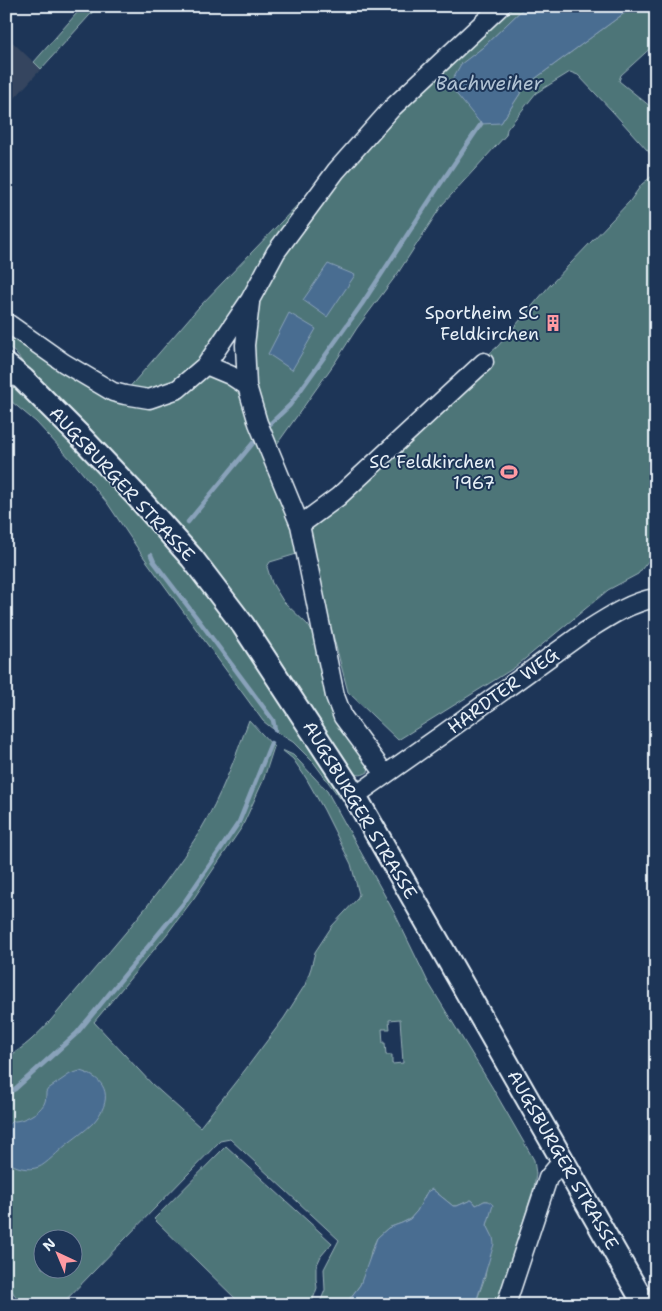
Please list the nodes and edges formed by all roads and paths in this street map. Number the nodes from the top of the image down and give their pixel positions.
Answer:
1 (501, 6) edge
2 (250, 300) junction
3 (6, 322) edge
4 (484, 362) dead end
5 (6, 365) edge
6 (206, 366) junction
7 (247, 386) junction
8 (300, 525) junction
9 (656, 598) edge
10 (385, 774) junction
11 (355, 796) junction
12 (563, 1160) junction
13 (506, 1305) edge
14 (645, 1305) edge

1 - 2 street
2 - 6 street
2 - 7 street
3 - 6 street
4 - 8 street
5 - 11 main road, AUGSBURGER STRASSE
6 - 7 street
7 - 8 street
8 - 10 street
9 - 10 street, HARDTER WEG
10 - 11 street, HARDTER WEG
11 - 12 main road, AUGSBURGER STRASSE
12 - 13 street
12 - 14 main road, AUGSBURGER STRASSE

